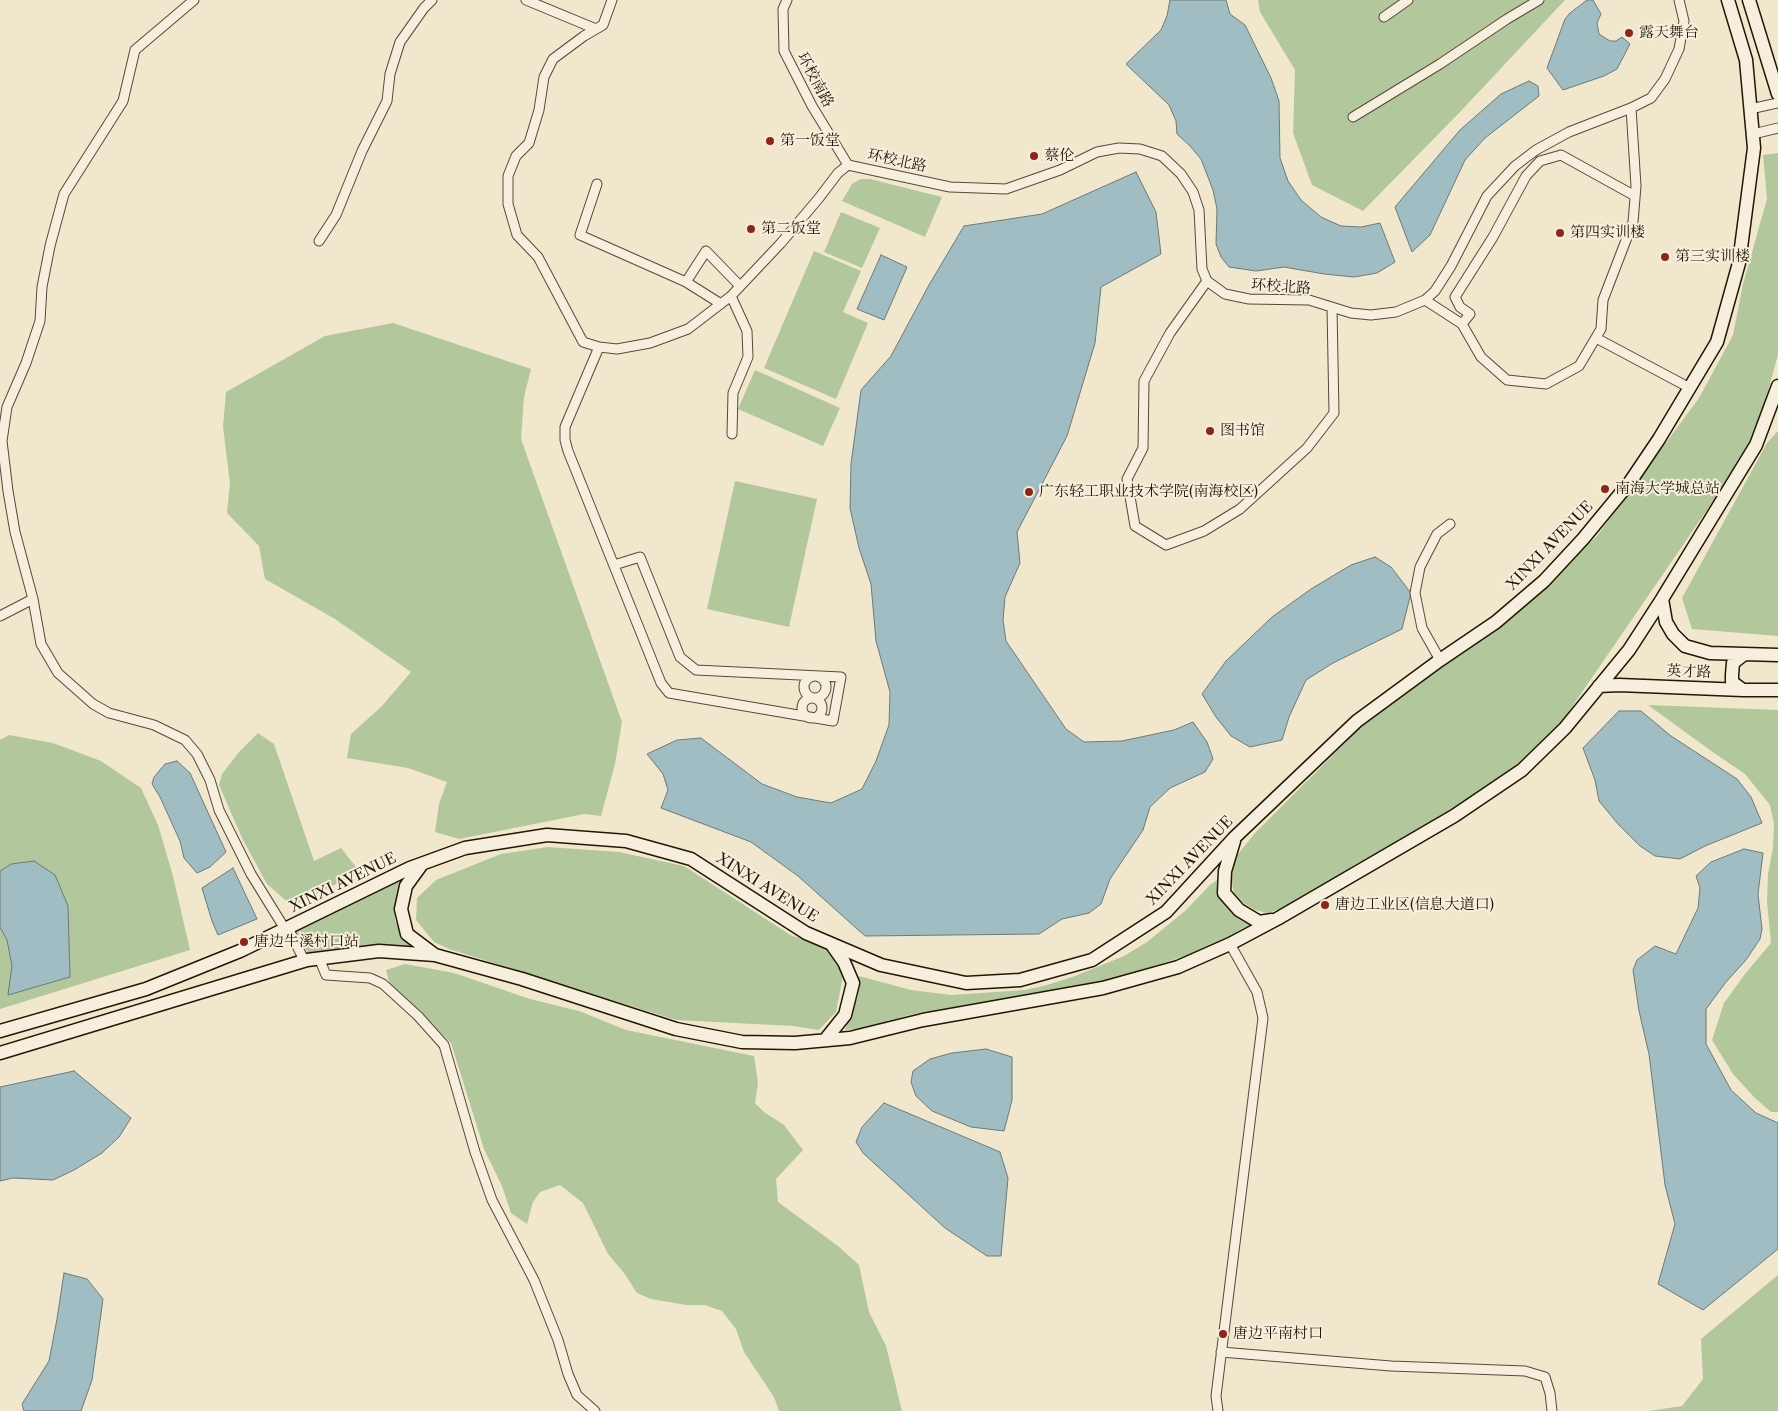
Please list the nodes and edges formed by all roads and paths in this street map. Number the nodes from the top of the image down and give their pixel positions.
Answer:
1 (194, 0) edge
2 (432, 0) edge
3 (526, 0) edge
4 (612, 0) edge
5 (788, 0) edge
6 (1408, 0) edge
7 (1539, 0) edge
8 (1679, 0) edge
9 (1728, 0) edge
10 (1750, 0) edge
11 (1384, 17) dead end
12 (596, 29) junction
13 (1778, 94) edge
14 (1778, 104) edge
15 (1631, 108) junction
16 (1750, 109) junction
17 (1353, 117) dead end
18 (1778, 128) edge
19 (1752, 134) junction
20 (848, 165) junction
21 (597, 184) dead end
22 (1635, 196) junction
23 (319, 241) dead end
24 (1207, 281) junction
25 (686, 282) junction
26 (740, 286) junction
27 (731, 296) junction
28 (1425, 300) junction
29 (721, 304) junction
30 (1332, 308) junction
31 (1462, 324) junction
32 (1596, 338) junction
33 (599, 347) junction
34 (1690, 388) junction
35 (1778, 389) edge
36 (732, 434) dead end
37 (1450, 524) dead end
38 (614, 565) junction
39 (33, 599) junction
40 (1662, 599) junction
41 (0, 616) edge
42 (1743, 654) junction
43 (1778, 655) edge
44 (1440, 660) junction
45 (818, 677) junction
46 (1599, 686) junction
47 (1742, 690) junction
48 (1778, 690) edge
49 (814, 698) junction
50 (810, 718) junction
51 (1234, 838) junction
52 (422, 864) junction
53 (1277, 919) junction
54 (286, 928) junction
55 (1230, 944) junction
56 (832, 945) junction
57 (434, 955) junction
58 (319, 958) junction
59 (304, 960) junction
60 (0, 1031) edge
61 (825, 1040) junction
62 (0, 1053) edge
63 (1221, 1352) junction
64 (595, 1411) edge
65 (1218, 1411) edge
66 (1552, 1411) edge

1 - 39 street
2 - 23 street
3 - 12 street
4 - 12 street
5 - 20 street, 环校南路
6 - 11 street
7 - 17 street
8 - 15 street, 环校北路
9 - 16 main road, XINXI AVENUE
10 - 13 main road
12 - 33 street
14 - 16 street
15 - 22 street
15 - 28 street, 环校北路
16 - 19 main road, XINXI AVENUE
18 - 19 street
19 - 34 main road, XINXI AVENUE
20 - 24 street, 环校北路
20 - 26 street
21 - 25 street
22 - 31 street
22 - 32 street
24 - 30 street, 环校北路
24 - 30 street
25 - 26 street
25 - 29 street
26 - 27 street
27 - 29 street
27 - 36 street
28 - 30 street, 环校北路
28 - 31 street
29 - 33 street
31 - 32 street
32 - 34 street
33 - 38 street
34 - 44 main road, XINXI AVENUE
35 - 40 main road
37 - 44 street
38 - 45 street
38 - 50 street
39 - 41 street
39 - 54 street
40 - 42 main road
40 - 46 main road
42 - 43 main road
42 - 47 main road
44 - 51 main road, XINXI AVENUE
45 - 49 street
45 - 49 street
45 - 50 street
46 - 47 main road, 英才路
46 - 53 main road
47 - 48 main road, 英才路
49 - 50 street
49 - 50 street
51 - 53 main road
51 - 56 main road, XINXI AVENUE
52 - 54 main road, XINXI AVENUE
52 - 56 main road, XINXI AVENUE
52 - 57 main road
53 - 55 main road
54 - 59 street
54 - 60 main road, XINXI AVENUE
55 - 61 main road
55 - 63 street
56 - 61 main road
57 - 58 main road
57 - 61 main road
58 - 59 main road
58 - 64 street
59 - 62 main road
63 - 65 street
63 - 66 street

